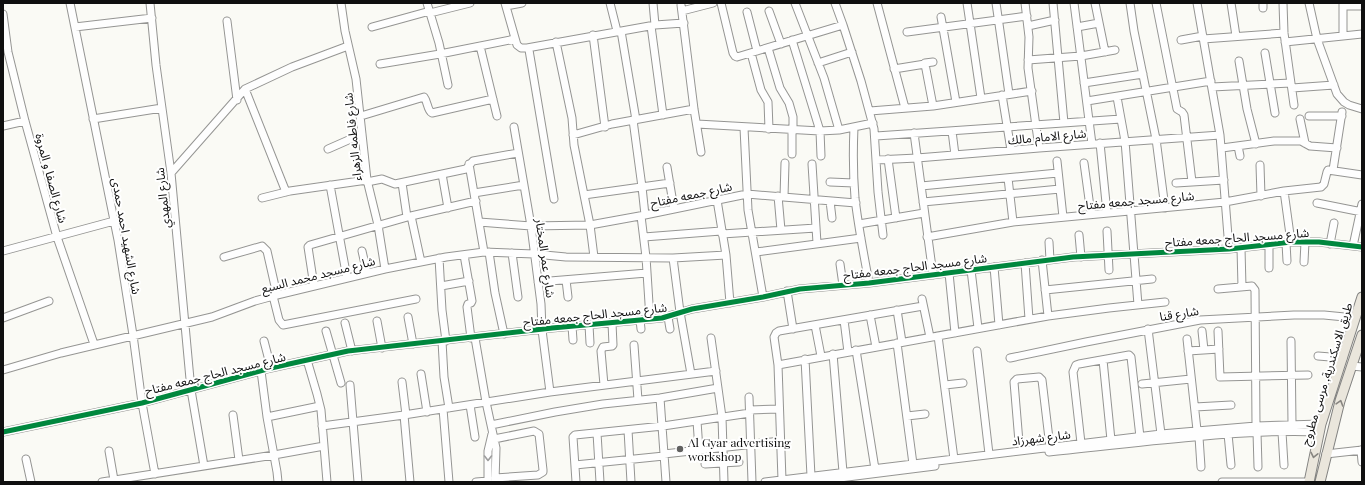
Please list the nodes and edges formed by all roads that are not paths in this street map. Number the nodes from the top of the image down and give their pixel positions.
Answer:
1 (70, 3) edge
2 (150, 3) edge
3 (341, 3) edge
4 (427, 3) edge
5 (470, 3) edge
6 (522, 3) edge
7 (610, 3) edge
8 (653, 3) edge
9 (713, 3) edge
10 (721, 3) edge
11 (795, 3) edge
12 (835, 3) edge
13 (877, 3) edge
14 (968, 3) edge
15 (996, 3) edge
16 (1025, 3) edge
17 (1053, 3) edge
18 (1074, 3) edge
19 (1095, 3) edge
20 (1130, 3) edge
21 (1156, 3) edge
22 (1197, 3) edge
23 (1231, 3) edge
24 (1283, 3) edge
25 (1309, 3) edge
26 (506, 4) edge
27 (1343, 4) edge
28 (1362, 6) edge
29 (769, 11) dead end
30 (430, 12) junction
31 (747, 12) dead end
32 (3, 14) edge
33 (1027, 16) junction
34 (941, 17) dead end
35 (152, 18) junction
36 (998, 20) junction
37 (1055, 20) junction
38 (227, 21) dead end
39 (684, 23) junction
40 (971, 23) junction
41 (1099, 24) junction
42 (653, 25) junction
43 (843, 25) junction
44 (1028, 26) junction
45 (75, 27) junction
46 (372, 27) dead end
47 (1078, 27) junction
48 (943, 28) junction
49 (619, 31) junction
50 (907, 32) dead end
51 (1284, 33) junction
52 (1362, 34) edge
53 (808, 35) junction
54 (1343, 35) junction
55 (593, 36) junction
56 (1236, 36) junction
57 (1203, 38) junction
58 (515, 39) junction
59 (1317, 39) junction
60 (792, 40) junction
61 (1181, 40) dead end
62 (556, 42) junction
63 (1285, 42) junction
64 (781, 44) junction
65 (348, 46) junction
66 (480, 46) junction
67 (527, 48) junction
68 (768, 48) junction
69 (1115, 50) dead end
70 (754, 52) junction
71 (852, 52) junction
72 (1105, 52) junction
73 (1265, 53) dead end
74 (440, 54) junction
75 (1081, 56) junction
76 (1058, 58) junction
77 (1028, 60) junction
78 (1239, 61) dead end
79 (933, 62) dead end
80 (818, 63) junction
81 (925, 63) junction
82 (380, 64) dead end
83 (894, 69) junction
84 (1143, 74) junction
85 (1084, 83) junction
86 (1212, 84) junction
87 (1270, 84) junction
88 (448, 85) dead end
89 (1242, 85) junction
90 (1291, 85) junction
91 (1334, 85) junction
92 (1173, 88) junction
93 (245, 90) junction
94 (1032, 91) junction
95 (1146, 92) junction
96 (1005, 94) junction
97 (1117, 97) junction
98 (981, 98) junction
99 (493, 99) junction
100 (237, 100) junction
101 (1087, 101) junction
102 (956, 102) junction
103 (1294, 105) dead end
104 (933, 106) junction
105 (162, 108) junction
106 (905, 108) junction
107 (694, 109) junction
108 (1362, 109) edge
109 (870, 111) junction
110 (1275, 113) dead end
111 (663, 115) junction
112 (360, 116) junction
113 (497, 116) dead end
114 (1309, 116) dead end
115 (93, 119) junction
116 (1121, 119) junction
117 (635, 120) junction
118 (1300, 120) dead end
119 (25, 121) junction
120 (1089, 121) junction
121 (872, 123) junction
122 (1064, 123) junction
123 (696, 124) junction
124 (1036, 125) junction
125 (3, 126) edge
126 (514, 127) dead end
127 (605, 127) junction
128 (854, 127) junction
129 (1007, 127) junction
130 (744, 128) junction
131 (769, 129) junction
132 (839, 130) junction
133 (792, 131) junction
134 (952, 131) junction
135 (820, 132) junction
136 (914, 133) junction
137 (362, 134) junction
138 (574, 135) junction
139 (1220, 135) junction
140 (876, 136) junction
141 (1188, 137) junction
142 (1156, 139) junction
143 (1125, 141) junction
144 (1100, 143) junction
145 (1305, 143) junction
146 (1092, 144) junction
147 (1256, 144) junction
148 (1238, 146) junction
149 (328, 148) dead end
150 (1039, 148) junction
151 (1222, 148) junction
152 (1337, 148) junction
153 (1011, 150) junction
154 (701, 152) dead end
155 (518, 153) junction
156 (792, 154) dead end
157 (955, 155) junction
158 (821, 156) dead end
159 (1240, 156) dead end
160 (917, 158) junction
161 (888, 159) junction
162 (876, 160) junction
163 (1057, 161) dead end
164 (785, 162) dead end
165 (1084, 163) dead end
166 (469, 164) junction
167 (812, 164) dead end
168 (1260, 165) dead end
169 (667, 167) dead end
170 (1333, 170) junction
171 (171, 173) junction
172 (1058, 173) junction
173 (442, 174) junction
174 (1362, 175) edge
175 (1008, 178) junction
176 (1224, 180) junction
177 (367, 181) junction
178 (830, 182) dead end
179 (1192, 182) junction
180 (402, 183) junction
181 (670, 183) junction
182 (854, 183) junction
183 (1176, 183) dead end
184 (330, 185) junction
185 (524, 185) junction
186 (920, 186) junction
187 (642, 187) junction
188 (1060, 189) junction
189 (1284, 191) junction
190 (286, 192) junction
191 (474, 192) junction
192 (747, 194) junction
193 (1010, 194) junction
194 (584, 195) junction
195 (781, 196) junction
196 (1261, 196) junction
197 (262, 198) dead end
198 (554, 199) dead end
199 (717, 200) junction
200 (814, 200) junction
201 (476, 201) junction
202 (830, 201) junction
203 (923, 202) junction
204 (1225, 202) junction
205 (856, 203) junction
206 (1317, 203) dead end
207 (448, 208) junction
208 (1165, 208) junction
209 (674, 209) junction
210 (1361, 209) edge
211 (1130, 212) junction
212 (924, 213) junction
213 (1107, 213) junction
214 (1091, 214) junction
215 (643, 215) junction
216 (409, 216) junction
217 (1063, 217) junction
218 (832, 218) dead end
219 (896, 218) junction
220 (881, 220) junction
221 (114, 221) junction
222 (479, 222) junction
223 (1013, 222) junction
224 (1334, 223) dead end
225 (859, 224) junction
226 (378, 225) junction
227 (590, 225) junction
228 (531, 226) junction
229 (816, 228) junction
230 (781, 230) junction
231 (1107, 231) dead end
232 (722, 232) junction
233 (751, 232) junction
234 (1078, 235) dead end
235 (883, 236) dead end
236 (57, 237) junction
237 (340, 237) junction
238 (644, 237) junction
239 (927, 237) junction
240 (861, 238) junction
241 (1049, 242) dead end
242 (1289, 242) junction
243 (1305, 242) junction
244 (817, 243) junction
245 (1269, 244) junction
246 (1330, 244) junction
247 (1353, 246) junction
248 (1362, 247) edge
249 (1241, 248) junction
250 (1230, 249) junction
251 (362, 251) dead end
252 (3, 252) edge
253 (487, 252) junction
254 (756, 252) junction
255 (512, 253) junction
256 (534, 254) junction
257 (1134, 254) junction
258 (464, 255) junction
259 (726, 255) junction
260 (1109, 256) junction
261 (224, 257) dead end
262 (594, 257) junction
263 (646, 257) junction
264 (1081, 257) junction
265 (439, 258) junction
266 (673, 258) junction
267 (1046, 260) junction
268 (1287, 261) dead end
269 (421, 262) junction
270 (1304, 262) dead end
271 (1025, 263) junction
272 (840, 264) dead end
273 (994, 267) junction
274 (1269, 268) dead end
275 (385, 269) junction
276 (971, 270) junction
277 (1109, 270) dead end
278 (647, 273) junction
279 (949, 273) junction
280 (367, 274) junction
281 (932, 275) junction
282 (347, 278) junction
283 (1152, 279) dead end
284 (566, 280) junction
285 (469, 281) junction
286 (1136, 281) junction
287 (538, 282) junction
288 (869, 283) junction
289 (843, 285) junction
290 (314, 286) junction
291 (441, 286) junction
292 (1242, 287) junction
293 (1218, 289) dead end
294 (1045, 290) junction
295 (787, 291) junction
296 (275, 296) junction
297 (518, 297) dead end
298 (568, 297) dead end
299 (762, 297) junction
300 (1362, 298) edge
301 (416, 300) dead end
302 (49, 301) dead end
303 (1165, 302) dead end
304 (730, 303) junction
305 (1138, 305) junction
306 (897, 310) junction
307 (680, 312) junction
308 (870, 315) junction
309 (1048, 316) junction
310 (408, 317) dead end
311 (668, 317) junction
312 (3, 318) edge
313 (1256, 318) junction
314 (1355, 318) junction
315 (650, 319) junction
316 (1029, 319) junction
317 (640, 320) junction
318 (844, 320) junction
319 (376, 321) dead end
320 (185, 322) junction
321 (345, 323) dead end
322 (612, 323) junction
323 (589, 325) junction
324 (815, 325) junction
325 (999, 325) junction
326 (572, 326) junction
327 (978, 328) junction
328 (641, 329) dead end
329 (670, 329) dead end
330 (793, 329) junction
331 (1148, 329) junction
332 (542, 330) junction
333 (326, 331) dead end
334 (1202, 331) dead end
335 (1218, 331) dead end
336 (954, 333) junction
337 (504, 334) junction
338 (133, 335) junction
339 (1362, 335) edge
340 (938, 336) junction
341 (930, 337) junction
342 (473, 338) junction
343 (711, 338) dead end
344 (1187, 339) dead end
345 (264, 340) dead end
346 (573, 340) dead end
347 (444, 341) junction
348 (1290, 341) dead end
349 (590, 343) dead end
350 (899, 343) junction
351 (94, 344) junction
352 (413, 344) junction
353 (634, 345) dead end
354 (876, 347) junction
355 (382, 348) junction
356 (1219, 349) junction
357 (856, 350) junction
358 (1204, 350) junction
359 (352, 351) junction
360 (977, 351) dead end
361 (1188, 351) junction
362 (848, 352) junction
363 (833, 354) junction
364 (333, 355) junction
365 (821, 356) junction
366 (1318, 356) dead end
367 (1010, 358) dead end
368 (1342, 358) junction
369 (805, 359) junction
370 (308, 360) junction
371 (1103, 360) junction
372 (778, 365) junction
373 (1352, 366) junction
374 (1362, 367) edge
375 (271, 368) junction
376 (3, 370) edge
377 (261, 371) junction
378 (716, 371) junction
379 (421, 374) dead end
380 (691, 374) junction
381 (1308, 375) dead end
382 (1256, 376) junction
383 (1291, 376) junction
384 (1191, 379) junction
385 (637, 381) junction
386 (402, 382) dead end
387 (341, 383) dead end
388 (963, 383) dead end
389 (1155, 383) junction
390 (1142, 384) dead end
391 (350, 385) dead end
392 (604, 385) junction
393 (945, 385) junction
394 (718, 388) junction
395 (191, 390) junction
396 (550, 392) junction
397 (749, 397) dead end
398 (660, 398) junction
399 (638, 400) junction
400 (486, 402) junction
401 (142, 403) junction
402 (470, 405) junction
403 (1231, 405) dead end
404 (320, 406) junction
405 (1195, 407) junction
406 (446, 409) junction
407 (779, 410) junction
408 (750, 411) junction
409 (427, 412) junction
410 (925, 414) dead end
411 (233, 415) dead end
412 (405, 415) junction
413 (907, 416) junction
414 (267, 417) junction
415 (722, 417) junction
416 (697, 421) junction
417 (354, 422) junction
418 (1292, 424) junction
419 (491, 425) junction
420 (322, 426) junction
421 (663, 426) junction
422 (1320, 428) junction
423 (1257, 429) junction
424 (628, 430) junction
425 (3, 432) edge
426 (1282, 432) junction
427 (596, 433) junction
428 (1161, 434) junction
429 (1198, 434) junction
430 (1228, 434) junction
431 (493, 436) junction
432 (1140, 436) junction
433 (475, 437) dead end
434 (1111, 440) junction
435 (781, 441) junction
436 (1019, 442) dead end
437 (751, 444) junction
438 (1084, 445) junction
439 (324, 446) junction
440 (723, 447) junction
441 (1050, 447) junction
442 (698, 450) junction
443 (1361, 450) edge
444 (109, 451) dead end
445 (989, 454) junction
446 (1326, 454) junction
447 (274, 455) junction
448 (664, 455) junction
449 (26, 459) dead end
450 (954, 459) junction
451 (240, 460) junction
452 (630, 460) junction
453 (964, 460) junction
454 (739, 462) dead end
455 (1362, 462) edge
456 (599, 463) junction
457 (723, 463) junction
458 (705, 464) dead end
459 (913, 464) junction
460 (575, 465) junction
461 (1231, 465) dead end
462 (1284, 465) dead end
463 (204, 466) junction
464 (1201, 467) dead end
465 (1258, 467) dead end
466 (875, 469) junction
467 (843, 472) junction
468 (154, 474) junction
469 (851, 474) junction
470 (810, 479) edge
471 (114, 480) junction
472 (782, 480) junction
473 (492, 481) edge
474 (31, 482) edge
475 (102, 482) edge
476 (278, 482) edge
477 (327, 482) edge
478 (358, 482) edge
479 (410, 482) edge
480 (449, 482) edge
481 (476, 482) edge
482 (576, 482) edge
483 (600, 482) edge
484 (631, 482) edge
485 (666, 482) edge
486 (724, 482) edge
487 (752, 482) edge
488 (765, 482) edge
489 (1222, 482) edge
490 (1309, 482) edge
491 (1320, 482) edge

1 - 45 street, شارع الشهيد احمد حمدى
2 - 35 street, شارع المهدي
3 - 65 street, شارع فاطمه الزهراء
4 - 30 street
5 - 30 street
6 - 26 street
7 - 49 street
8 - 42 street
9 - 39 street
10 - 70 street
11 - 53 street
12 - 43 street
13 - 83 street
14 - 40 street
15 - 36 street
16 - 33 street
17 - 37 street
18 - 47 street
19 - 41 street
20 - 84 street
21 - 92 street
22 - 57 street
23 - 56 street
24 - 51 street
25 - 59 street
26 - 58 street
27 - 28 street
27 - 54 street
29 - 64 street
30 - 46 street
30 - 74 street
31 - 70 street
32 - 119 street, شارع الصفا و المروة
33 - 36 street
33 - 44 street
34 - 48 street
35 - 45 street
35 - 105 street, شارع المهدي
36 - 40 street
36 - 96 street
37 - 44 street
37 - 76 street
38 - 100 street
39 - 42 street
39 - 107 street
40 - 48 street
40 - 98 street
41 - 47 street
41 - 72 street
42 - 49 street
42 - 111 street
43 - 53 street
43 - 71 street
44 - 77 street
45 - 115 street, شارع الشهيد احمد حمدى
47 - 75 street
48 - 50 street
48 - 102 street
49 - 55 street
49 - 117 street
51 - 56 street
51 - 63 street
52 - 54 street
53 - 60 street
53 - 80 street
54 - 59 street
55 - 62 street
55 - 127 street
56 - 57 street
57 - 61 street
57 - 86 street
58 - 66 street
58 - 67 street
59 - 63 street
59 - 91 street
60 - 64 street
60 - 135 street
62 - 67 street
62 - 138 street
63 - 90 street
64 - 68 street
65 - 93 street
65 - 112 street, شارع فاطمه الزهراء
66 - 74 street
66 - 99 street
67 - 198 street
68 - 70 street
68 - 133 street
69 - 72 street
70 - 131 street
71 - 80 street
71 - 109 street
72 - 75 street
73 - 87 street
74 - 82 street
74 - 88 street
75 - 76 street
75 - 85 street
76 - 77 street
76 - 122 street
77 - 94 street
78 - 89 street
79 - 81 street
80 - 132 street
81 - 83 street
81 - 104 street
83 - 106 street
84 - 85 street
84 - 95 street
85 - 101 street
86 - 89 street
86 - 92 street
86 - 139 street
87 - 89 street
87 - 90 street
87 - 110 street
89 - 147 street
90 - 91 street
90 - 103 street
91 - 108 street
92 - 95 street
92 - 141 street
93 - 100 street
93 - 190 street
94 - 96 street
94 - 124 street
95 - 97 street
95 - 142 street
96 - 98 street
96 - 129 street
97 - 101 street
97 - 116 street
98 - 102 street
99 - 112 street
99 - 113 street
100 - 171 street
101 - 120 street
102 - 104 street
104 - 106 street
105 - 115 street
105 - 171 street, شارع المهدي
106 - 109 street
107 - 111 street
107 - 123 street
109 - 121 street
111 - 117 street
112 - 137 street, شارع فاطمه الزهراء
114 - 152 street
115 - 221 street, شارع الشهيد احمد حمدى
116 - 120 street
116 - 143 street
117 - 127 street
117 - 187 street
118 - 145 street
119 - 125 street
119 - 236 street, شارع الصفا و المروة
120 - 122 street
120 - 146 street
121 - 128 street
121 - 140 street
122 - 124 street
123 - 130 street
123 - 154 street
124 - 129 street
124 - 150 street
126 - 155 street, شارع عمر المختار
127 - 138 street
128 - 132 street
128 - 182 street
129 - 134 street
129 - 153 street
130 - 131 street
130 - 192 street
131 - 133 street
132 - 135 street
133 - 135 street
133 - 156 street
134 - 136 street
134 - 157 street
135 - 158 street
136 - 140 street
136 - 160 street
137 - 149 street
137 - 177 street, شارع فاطمه الزهراء
138 - 194 street
139 - 141 street, شارع الامام مالك
139 - 151 street
140 - 162 street
141 - 142 street, شارع الامام مالك
141 - 179 street
142 - 143 street, شارع الامام مالك
142 - 208 street
143 - 144 street, شارع الامام مالك
143 - 211 street
144 - 146 street, شارع الامام مالك
144 - 213 street
145 - 147 street
145 - 152 street
146 - 150 street, شارع الامام مالك
147 - 148 street
148 - 151 street
148 - 159 street
150 - 153 street, شارع الامام مالك
151 - 176 street
152 - 170 street
153 - 157 street, شارع الامام مالك
155 - 166 street
155 - 185 street, شارع عمر المختار
157 - 160 street, شارع الامام مالك
160 - 161 street, شارع الامام مالك
160 - 186 street
161 - 162 street, شارع الامام مالك
161 - 219 street
162 - 220 street
163 - 172 street
164 - 195 street
165 - 214 street
166 - 173 street
166 - 191 street
167 - 200 street
168 - 196 street
169 - 181 street
170 - 174 street
170 - 189 street, شارع مسجد جمعه مفتاح
171 - 320 street, شارع المهدي
172 - 175 street
172 - 188 street
173 - 180 street
173 - 207 street
175 - 186 street
175 - 193 street
176 - 179 street
176 - 204 street
177 - 180 street
177 - 184 street
177 - 226 street, شارع فاطمه الزهراء
178 - 182 street
179 - 183 street
180 - 216 street
181 - 187 street
181 - 209 street
182 - 205 street
184 - 190 street
184 - 237 street
185 - 191 street
185 - 228 street, شارع عمر المختار
186 - 203 street
187 - 194 street
187 - 215 street
188 - 193 street
188 - 217 street
189 - 196 street, شارع مسجد جمعه مفتاح
189 - 242 street
190 - 197 street
191 - 201 street
192 - 195 street, شارع جمعه مفتاح
192 - 199 street, شارع جمعه مفتاح
192 - 233 street
193 - 203 street
193 - 223 street
194 - 227 street
195 - 200 street, شارع جمعه مفتاح
195 - 230 street
196 - 204 street, شارع مسجد جمعه مفتاح
199 - 209 street, شارع جمعه مفتاح
199 - 232 street
200 - 202 street, شارع جمعه مفتاح
200 - 229 street
201 - 207 street
201 - 222 street
202 - 205 street, شارع جمعه مفتاح
202 - 218 street
203 - 212 street
204 - 208 street, شارع مسجد جمعه مفتاح
204 - 250 street
205 - 225 street
206 - 210 street
207 - 216 street
208 - 211 street, شارع مسجد جمعه مفتاح
209 - 215 street, شارع جمعه مفتاح
210 - 247 street
211 - 213 street, شارع مسجد جمعه مفتاح
211 - 257 street
212 - 219 street
212 - 239 street
213 - 214 street, شارع مسجد جمعه مفتاح
214 - 217 street, شارع مسجد جمعه مفتاح
215 - 227 street, شارع جمعه مفتاح
215 - 238 street
216 - 226 street
216 - 269 street
217 - 223 street, شارع مسجد جمعه مفتاح
219 - 220 street
220 - 225 street
220 - 235 street
221 - 236 street
221 - 338 street, شارع الشهيد احمد حمدى
222 - 228 street, شارع جمعه مفتاح
222 - 253 street
223 - 239 street, شارع مسجد جمعه مفتاح
224 - 246 street
225 - 240 street
226 - 237 street
226 - 275 street, شارع فاطمه الزهراء
227 - 228 street, شارع جمعه مفتاح
227 - 262 street
228 - 256 street, شارع عمر المختار
229 - 230 street
229 - 244 street
230 - 233 street
231 - 260 street
232 - 233 street
232 - 238 street
232 - 259 street
233 - 254 street
234 - 264 street
236 - 252 street
236 - 351 street, شارع الصفا و المروة
237 - 282 street
237 - 290 street
238 - 263 street
239 - 281 street
240 - 244 street
240 - 288 street
241 - 267 street
242 - 243 street, شارع مسجد الحاج جمعه مفتاح
242 - 245 street, شارع مسجد الحاج جمعه مفتاح
242 - 268 street
243 - 246 street, شارع مسجد الحاج جمعه مفتاح
243 - 270 street
244 - 254 street
245 - 249 street, شارع مسجد الحاج جمعه مفتاح
245 - 274 street
246 - 247 street, شارع مسجد الحاج جمعه مفتاح
247 - 248 street, شارع مسجد الحاج جمعه مفتاح
249 - 250 street, شارع مسجد الحاج جمعه مفتاح
249 - 292 street
250 - 257 street, شارع مسجد الحاج جمعه مفتاح
251 - 280 street
253 - 255 street, شارع مسجد محمد السبع
253 - 258 street, شارع مسجد محمد السبع
253 - 337 street
254 - 299 street
255 - 256 street, شارع مسجد محمد السبع
255 - 297 street
256 - 262 street, شارع مسجد محمد السبع
256 - 287 street, شارع عمر المختار
257 - 260 street, شارع مسجد الحاج جمعه مفتاح
257 - 286 street
258 - 265 street, شارع مسجد محمد السبع
258 - 285 street
259 - 266 street, شارع مسجد محمد السبع
259 - 304 street
260 - 264 street, شارع مسجد الحاج جمعه مفتاح
260 - 277 street
261 - 296 street
262 - 263 street, شارع مسجد محمد السبع
263 - 266 street, شارع مسجد محمد السبع
263 - 278 street
264 - 267 street, شارع مسجد الحاج جمعه مفتاح
265 - 269 street, شارع مسجد محمد السبع
265 - 291 street
266 - 307 street
267 - 271 street, شارع مسجد الحاج جمعه مفتاح
267 - 294 street
269 - 275 street, شارع مسجد محمد السبع
271 - 273 street, شارع مسجد الحاج جمعه مفتاح
271 - 316 street
272 - 289 street
273 - 276 street, شارع مسجد الحاج جمعه مفتاح
273 - 325 street
275 - 280 street, شارع مسجد محمد السبع
276 - 279 street, شارع مسجد الحاج جمعه مفتاح
276 - 327 street
278 - 284 street
278 - 315 street
279 - 281 street, شارع مسجد الحاج جمعه مفتاح
279 - 336 street
280 - 282 street, شارع مسجد محمد السبع
281 - 288 street, شارع مسجد الحاج جمعه مفتاح
282 - 290 street, شارع مسجد محمد السبع
283 - 286 street
284 - 287 street
284 - 298 street
285 - 291 street
285 - 342 street
286 - 294 street
286 - 305 street
287 - 332 street, شارع عمر المختار
288 - 289 street, شارع مسجد الحاج جمعه مفتاح
289 - 295 street, شارع مسجد الحاج جمعه مفتاح
290 - 296 street, شارع مسجد محمد السبع
291 - 347 street
292 - 293 street
292 - 313 street
294 - 309 street
295 - 299 street, شارع مسجد الحاج جمعه مفتاح
295 - 330 street
296 - 301 street
296 - 320 street, شارع مسجد محمد السبع
299 - 304 street, شارع مسجد الحاج جمعه مفتاح
300 - 314 main road, طريق الاسكندرية, مرسى مطروح
302 - 312 street
303 - 305 street
304 - 307 street, شارع مسجد الحاج جمعه مفتاح
305 - 309 street
306 - 308 street
306 - 341 street
306 - 350 street
307 - 311 street, شارع مسجد الحاج جمعه مفتاح
307 - 380 street
308 - 318 street
308 - 354 street
309 - 316 street
310 - 352 street
311 - 315 street, شارع مسجد الحاج جمعه مفتاح
311 - 329 street
313 - 314 street, شارع قنا
313 - 331 street, شارع قنا
313 - 382 street
314 - 368 main road, طريق الاسكندرية, مرسى مطروح
315 - 317 street, شارع مسجد الحاج جمعه مفتاح
316 - 325 street
317 - 322 street, شارع مسجد الحاج جمعه مفتاح
317 - 328 street
318 - 324 street
318 - 362 street
319 - 355 street
320 - 338 street, شارع مسجد محمد السبع
320 - 395 street, شارع المهدي
321 - 359 street
322 - 323 street, شارع مسجد الحاج جمعه مفتاح
322 - 392 street
323 - 326 street, شارع مسجد الحاج جمعه مفتاح
323 - 349 street
324 - 330 street
324 - 365 street
325 - 327 street
326 - 332 street, شارع مسجد الحاج جمعه مفتاح
326 - 346 street
327 - 336 street
330 - 372 street
331 - 367 street, شارع قنا
331 - 389 street
332 - 337 street, شارع مسجد الحاج جمعه مفتاح
332 - 396 street, شارع عمر المختار
333 - 364 street
334 - 358 street
335 - 356 street
336 - 340 street
337 - 342 street, شارع مسجد الحاج جمعه مفتاح
338 - 351 street, شارع مسجد محمد السبع
338 - 401 street, شارع الشهيد احمد حمدى
339 - 373 main road, طريق الاسكندرية, مرسى مطروح
340 - 341 street
340 - 393 street
341 - 350 street
342 - 347 street, شارع مسجد الحاج جمعه مفتاح
342 - 400 street
343 - 378 street
344 - 361 street
345 - 375 street
347 - 352 street, شارع مسجد الحاج جمعه مفتاح
347 - 406 street
348 - 383 street
350 - 354 street
350 - 413 street
351 - 376 street, شارع مسجد محمد السبع
352 - 355 street, شارع مسجد الحاج جمعه مفتاح
353 - 385 street
354 - 357 street
355 - 359 street, شارع مسجد الحاج جمعه مفتاح
356 - 358 street
356 - 382 street
357 - 362 street
357 - 466 street
358 - 361 street
359 - 364 street, شارع مسجد الحاج جمعه مفتاح
360 - 445 street
361 - 384 street
362 - 363 street
363 - 365 street
363 - 467 street
364 - 370 street, شارع مسجد الحاج جمعه مفتاح
364 - 387 street
365 - 369 street
366 - 368 street
368 - 422 main road, طريق الاسكندرية, مرسى مطروح
369 - 372 street
369 - 470 street
370 - 375 street, شارع مسجد الحاج جمعه مفتاح
370 - 404 street
371 - 432 street
371 - 434 street
371 - 438 street
372 - 407 street
373 - 374 street
446 -> 373 main road, طريق الاسكندرية, مرسى مطروح
375 - 377 street, شارع مسجد الحاج جمعه مفتاح
377 - 395 street, شارع مسجد الحاج جمعه مفتاح
377 - 414 street
378 - 380 street
378 - 394 street
379 - 409 street
380 - 385 street
381 - 383 street
382 - 383 street
382 - 423 street
383 - 418 street
384 - 389 street
384 - 405 street
385 - 392 street
385 - 399 street
386 - 412 street
388 - 393 street
389 - 390 street
389 - 428 street
391 - 417 street
392 - 396 street
393 - 450 street
394 - 398 street
394 - 415 street
395 - 401 street, شارع مسجد الحاج جمعه مفتاح
395 - 463 street, شارع المهدي
396 - 400 street
397 - 408 street
398 - 399 street
398 - 421 street
399 - 419 street
400 - 402 street
400 - 419 street
401 - 425 street, شارع مسجد الحاج جمعه مفتاح
401 - 468 street, شارع الشهيد احمد حمدى
402 - 406 street
402 - 433 street
403 - 405 street
404 - 414 street
404 - 420 street
405 - 429 street
406 - 409 street
406 - 480 street
407 - 408 street
407 - 435 street
408 - 415 street
408 - 437 street
409 - 412 street
410 - 413 street
411 - 451 street
412 - 417 street
412 - 479 street
413 - 459 street
414 - 447 street
415 - 416 street
415 - 440 street
416 - 421 street
416 - 442 street
417 - 420 street
417 - 478 street
418 - 422 street, شارع شهرزاد
418 - 423 street, شارع شهرزاد
419 - 431 street
420 - 439 street
421 - 424 street
421 - 448 street
422 - 426 street, شارع شهرزاد
422 -> 490 main road, طريق الاسكندرية, مرسى مطروح
423 - 426 street, شارع شهرزاد
423 - 429 street, شارع شهرزاد
423 - 430 street, شارع شهرزاد
423 - 465 street
424 - 427 street
424 - 452 street
426 - 462 street
427 - 456 street
427 - 460 street
428 - 429 street, شارع شهرزاد
428 - 432 street, شارع شهرزاد
429 - 430 street, شارع شهرزاد
429 - 438 street, شارع شهرزاد
429 - 464 street
430 - 461 street
431 - 473 street
431 - 473 street
432 - 434 street, شارع شهرزاد
434 - 438 street, شارع شهرزاد
435 - 437 street
435 - 472 street
436 - 441 street
437 - 440 street
437 - 487 street
438 - 441 street, شارع شهرزاد
438 - 453 street, شارع شهرزاد
439 - 447 street
439 - 477 street
440 - 442 street
440 - 457 street
441 - 445 street, شارع شهرزاد
442 - 448 street
443 - 446 street
443 - 455 street
444 - 471 street
445 - 453 street, شارع شهرزاد
446 - 491 main road, طريق الاسكندرية, مرسى مطروح
447 - 451 street
447 - 476 street
448 - 452 street
448 - 485 street
449 - 474 street
450 - 453 street, شارع شهرزاد
450 - 459 street, شارع شهرزاد
451 - 463 street
452 - 456 street
452 - 484 street
453 - 469 street, شارع شهرزاد
454 - 457 street
456 - 460 street
456 - 483 street
457 - 458 street
457 - 486 street
459 - 466 street, شارع شهرزاد
460 - 482 street
463 - 468 street
466 - 469 street, شارع شهرزاد
467 - 469 street, شارع شهرزاد
467 - 470 street, شارع شهرزاد
468 - 471 street
469 - 470 street, شارع شهرزاد
470 - 472 street, شارع شهرزاد
471 - 475 street
472 - 488 street, شارع شهرزاد
473 - 481 street
489 - 490 street

